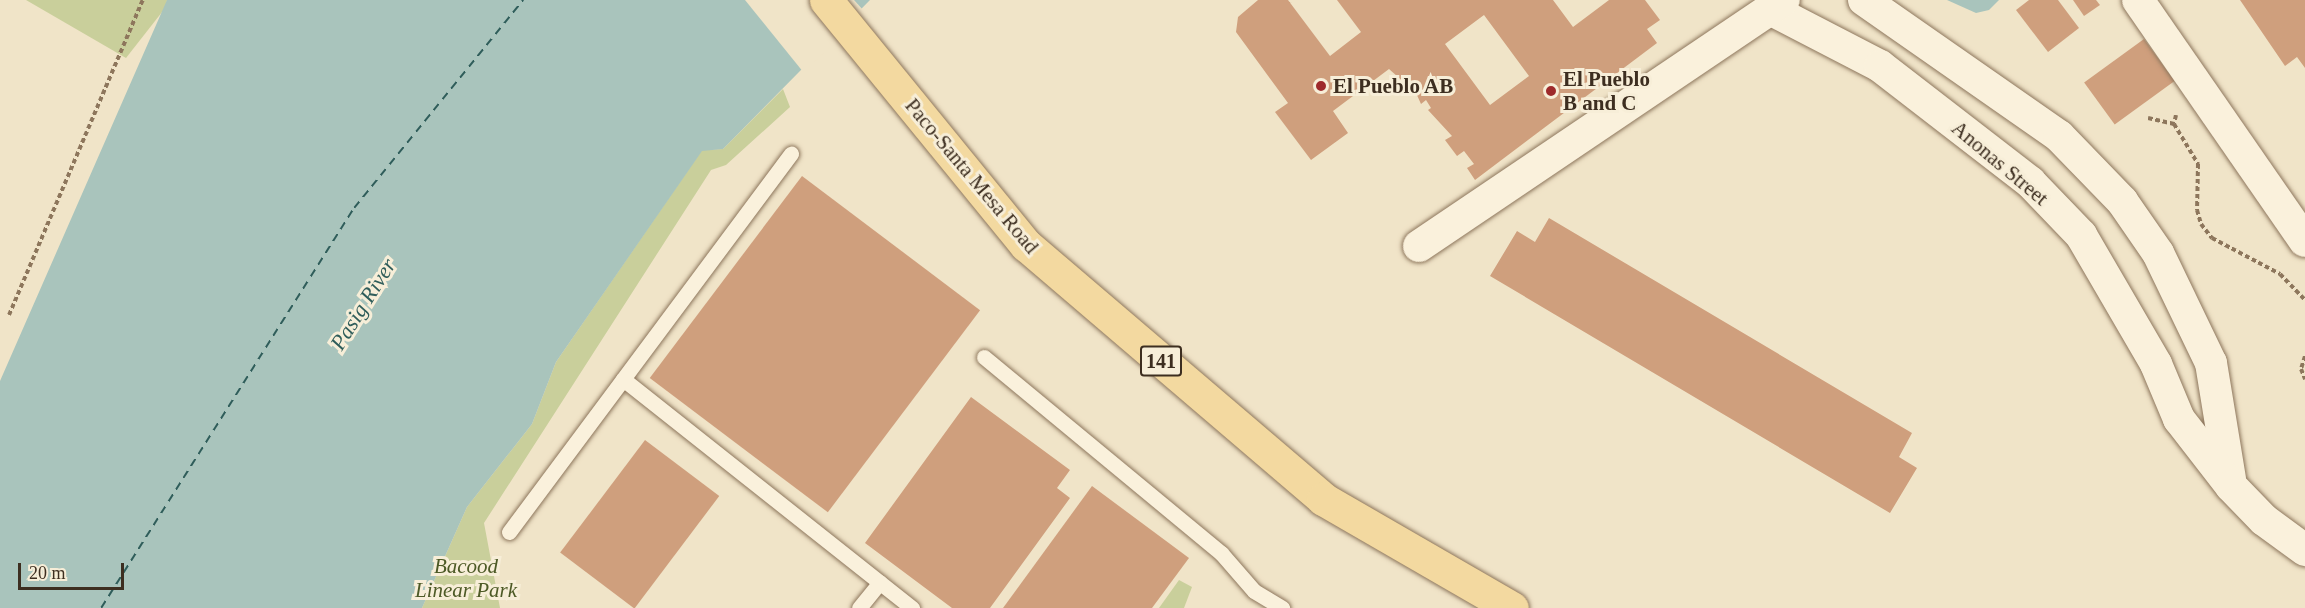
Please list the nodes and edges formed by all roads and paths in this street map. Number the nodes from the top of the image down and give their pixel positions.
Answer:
1 (143, 0) edge
2 (826, 0) edge
3 (1864, 0) edge
4 (2138, 0) edge
5 (1772, 3) edge
6 (2177, 107) dead end
7 (2148, 118) dead end
8 (2175, 124) junction
9 (791, 153) dead end
10 (2305, 241) edge
11 (1419, 246) dead end
12 (2305, 300) edge
13 (9, 315) dead end
14 (2305, 356) edge
15 (984, 357) dead end
16 (623, 379) junction
17 (2305, 379) edge
18 (2231, 486) junction
19 (509, 532) dead end
20 (2305, 550) edge
21 (880, 582) junction
22 (859, 608) edge
23 (912, 608) edge
24 (1282, 608) edge
25 (1512, 608) edge

1 - 13 path
2 - 25 main road, Paco-Santa Mesa Road / 141
3 - 18 street
4 - 10 street
5 - 11 street
5 - 18 street, Anonas Street
6 - 8 path
7 - 8 path
8 - 12 path
9 - 16 lane
14 - 17 path
15 - 24 lane
16 - 19 lane
16 - 21 lane
18 - 20 street, Anonas Street
21 - 22 lane
21 - 23 lane

